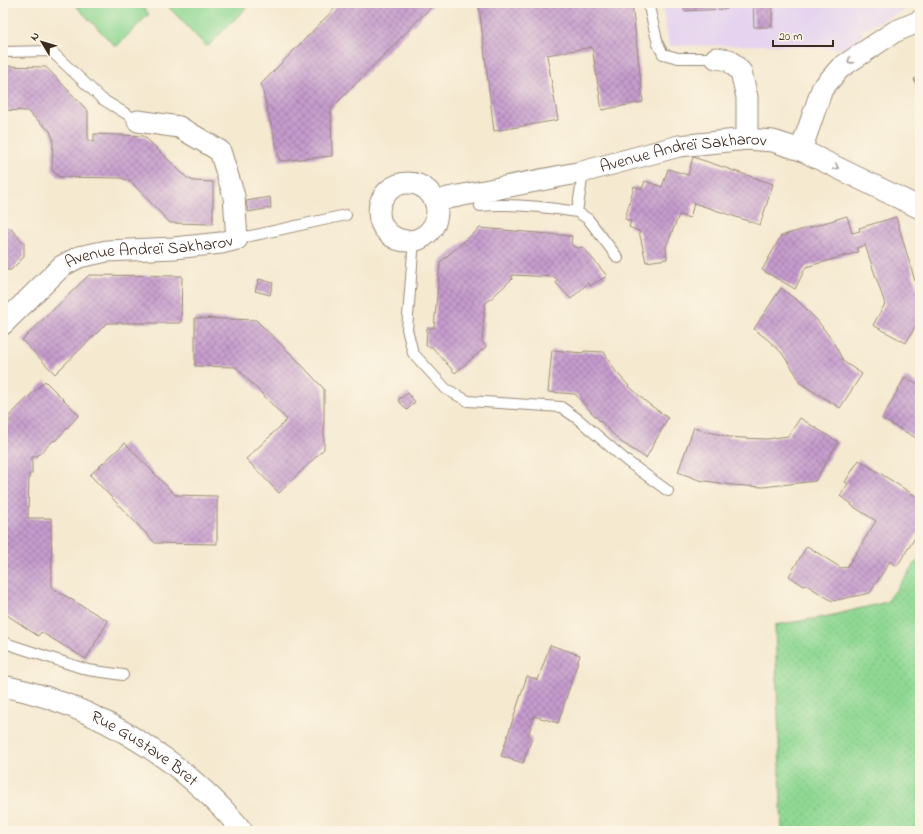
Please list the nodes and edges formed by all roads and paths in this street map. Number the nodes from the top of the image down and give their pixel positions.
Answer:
1 (648, 3) edge
2 (920, 21) edge
3 (3, 52) edge
4 (716, 58) joint
5 (138, 121) joint
6 (747, 139) junction
7 (800, 150) junction
8 (582, 172) junction
9 (436, 203) junction
10 (480, 206) dead end
11 (920, 208) edge
12 (577, 212) junction
13 (346, 215) dead end
14 (237, 239) junction
15 (414, 240) junction
16 (618, 258) dead end
17 (3, 324) edge
18 (668, 491) dead end
19 (3, 641) edge
20 (123, 675) dead end
21 (3, 677) edge
22 (3, 686) edge
23 (29, 691) junction
24 (242, 831) edge

1 - 4 lane
2 -> 7 street
3 - 5 lane
4 - 6 street
5 - 14 street, Avenue Andreï Sakharov
6 - 7 street, Avenue Andreï Sakharov
6 - 8 street, Avenue Andreï Sakharov
7 -> 11 street, Avenue Andreï Sakharov
8 - 9 street, Avenue Andreï Sakharov
8 - 12 lane
9 - 15 street
9 - 15 street
10 - 12 lane
12 - 16 lane
13 - 14 lane
14 - 17 street, Avenue Andreï Sakharov
15 - 18 lane
19 - 20 lane
21 - 23 street, Rue Gustave Bret
22 - 23 street, Rue Gustave Bret
23 - 24 street, Rue Gustave Bret

